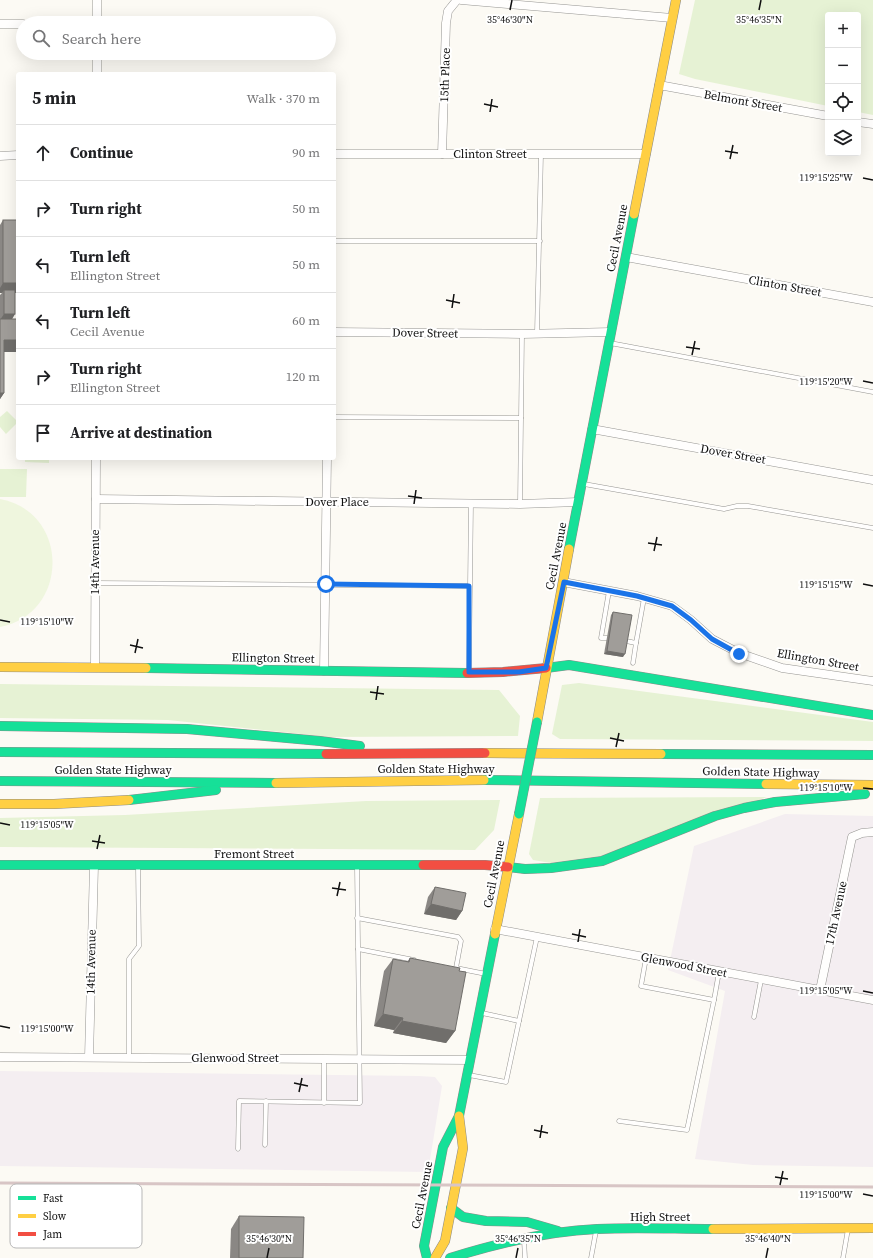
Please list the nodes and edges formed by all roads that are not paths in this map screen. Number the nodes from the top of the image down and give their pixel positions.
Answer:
1 (97, 0) edge
2 (457, 0) edge
3 (461, 0) edge
4 (676, 0) edge
5 (97, 16) edge
6 (672, 18) junction
7 (0, 24) edge
8 (16, 24) edge
9 (97, 60) edge
10 (97, 72) edge
11 (659, 85) junction
12 (825, 115) edge
13 (861, 122) edge
14 (873, 124) edge
15 (336, 154) edge
16 (442, 154) junction
17 (542, 154) junction
18 (646, 154) junction
19 (16, 155) edge
20 (0, 156) edge
21 (540, 241) junction
22 (336, 242) edge
23 (626, 257) junction
24 (873, 302) edge
25 (336, 332) edge
26 (611, 332) junction
27 (522, 334) junction
28 (537, 334) junction
29 (609, 343) junction
30 (873, 392) edge
31 (336, 417) edge
32 (521, 418) junction
33 (592, 429) junction
34 (96, 460) edge
35 (327, 460) edge
36 (873, 480) edge
37 (582, 484) junction
38 (96, 498) junction
39 (327, 502) junction
40 (578, 502) junction
41 (471, 503) junction
42 (520, 504) junction
43 (873, 528) edge
44 (564, 582) junction
45 (95, 583) junction
46 (326, 584) junction
47 (469, 586) junction
48 (609, 590) junction
49 (644, 598) junction
50 (607, 638) edge
51 (626, 641) edge
52 (636, 643) junction
53 (633, 663) dead end
54 (0, 667) edge
55 (95, 667) junction
56 (546, 668) junction
57 (324, 671) junction
58 (469, 672) junction
59 (873, 682) edge
60 (873, 714) edge
61 (0, 726) edge
62 (0, 752) edge
63 (413, 754) junction
64 (873, 756) edge
65 (0, 781) edge
66 (262, 783) junction
67 (873, 785) edge
68 (873, 793) edge
69 (0, 804) edge
70 (873, 832) edge
71 (0, 865) edge
72 (357, 865) junction
73 (94, 866) junction
74 (138, 866) junction
75 (508, 867) junction
76 (357, 918) junction
77 (496, 929) junction
78 (537, 937) junction
79 (358, 949) junction
80 (646, 958) junction
81 (418, 960) edge
82 (449, 966) edge
83 (456, 968) junction
84 (719, 972) junction
85 (487, 974) junction
86 (761, 980) junction
87 (820, 990) junction
88 (714, 1000) junction
89 (873, 1000) edge
90 (479, 1012) junction
91 (754, 1017) dead end
92 (519, 1021) junction
93 (0, 1057) edge
94 (89, 1057) junction
95 (130, 1058) junction
96 (324, 1059) junction
97 (359, 1059) junction
98 (470, 1060) junction
99 (467, 1074) junction
100 (266, 1101) junction
101 (324, 1103) junction
102 (459, 1116) junction
103 (619, 1121) dead end
104 (265, 1145) dead end
105 (238, 1149) dead end
106 (451, 1208) junction
107 (849, 1228) junction
108 (873, 1228) edge
109 (596, 1229) junction
110 (562, 1233) junction
111 (873, 1234) edge
112 (524, 1238) junction
113 (427, 1258) edge
114 (435, 1258) edge
115 (450, 1258) edge
116 (525, 1258) edge
117 (591, 1258) edge
118 (843, 1258) edge

1 - 5 street
2 - 16 street, 15th Place
3 - 6 street
4 - 6 main road, Cecil Avenue
6 - 11 main road, Cecil Avenue
7 - 8 street
9 - 10 street
11 - 12 street, Belmont Street
11 - 18 main road, Cecil Avenue
13 - 14 street
15 - 16 street, Clinton Street
16 - 17 street, Clinton Street
17 - 18 street, Clinton Street
17 - 21 lane
18 - 23 main road, Cecil Avenue
19 - 20 street
21 - 22 lane
21 - 28 lane
23 - 24 street, Clinton Street
23 - 26 main road, Cecil Avenue
25 - 27 street, Dover Street
26 - 28 street, Dover Street
26 - 29 main road, Cecil Avenue
27 - 28 street, Dover Street
27 - 32 lane
29 - 30 lane
29 - 33 main road, Cecil Avenue
31 - 32 lane
32 - 42 lane
33 - 36 street, Dover Street
33 - 37 main road, Cecil Avenue
34 - 38 street, 14th Avenue
35 - 39 street
37 - 40 main road, Cecil Avenue
37 - 43 lane
38 - 39 street, Dover Place
38 - 45 street, 14th Avenue
39 - 41 street, Dover Place
39 - 46 street
40 - 42 street, Dover Place
40 - 44 main road, Cecil Avenue
41 - 42 street, Dover Place
41 - 47 lane
44 - 48 street, Ellington Street
44 - 56 main road, Cecil Avenue
45 - 46 lane
45 - 55 street, 14th Avenue
46 - 47 lane
46 - 57 street
47 - 58 lane
48 - 49 street, Ellington Street
48 - 50 lane
49 - 52 lane
49 - 59 street, Ellington Street
51 - 52 lane
52 - 53 lane
54 - 55 main road, Ellington Street
55 - 57 main road, Ellington Street
56 - 58 main road, Ellington Street
56 - 60 main road, Ellington Street
56 - 75 main road, Cecil Avenue, bridge
57 - 58 main road, Ellington Street
61 - 63 main road
62 - 63 main road, Golden State Highway
63 - 64 main road, Golden State Highway
65 - 66 main road, Golden State Highway
66 - 67 main road, Golden State Highway
66 - 69 main road
68 - 75 main road, Fremont Street
70 - 87 street, 17th Avenue
71 - 73 main road, Fremont Street
72 - 74 main road, Fremont Street
72 - 75 main road, Fremont Street
72 - 76 lane
73 - 74 main road, Fremont Street
73 - 94 street, 14th Avenue
74 - 95 lane
75 - 77 main road, Cecil Avenue
76 - 79 lane
76 - 83 lane
77 - 78 street, Glenwood Street
77 - 85 main road, Cecil Avenue
78 - 80 street, Glenwood Street
78 - 92 lane
79 - 81 lane
79 - 97 lane
80 - 84 street, Glenwood Street
80 - 88 lane
82 - 83 lane
83 - 85 lane
84 - 86 street, Glenwood Street
84 - 88 lane
85 - 90 main road, Cecil Avenue
86 - 87 street, Glenwood Street
86 - 91 lane
87 - 89 street, Glenwood Street
88 - 103 lane
90 - 92 lane
90 - 98 main road, Cecil Avenue
92 - 99 lane
93 - 94 street, Glenwood Street
94 - 95 street, Glenwood Street
95 - 96 street, Glenwood Street
96 - 97 street, Glenwood Street
96 - 101 lane
97 - 98 street, Glenwood Street
97 - 101 lane
98 - 99 main road, Cecil Avenue
99 - 102 main road, Cecil Avenue
100 - 101 lane
100 - 104 lane
100 - 105 lane
102 - 106 main road, Cecil Avenue
102 - 113 main road, Cecil Avenue
106 - 110 main road
106 - 114 main road, Cecil Avenue
107 - 108 main road, High Street
107 - 109 main road, High Street
107 - 111 main road
107 - 118 lane
109 - 110 main road, High Street
109 - 117 lane
110 - 112 main road, High Street
112 - 115 main road, High Street
112 - 116 lane

